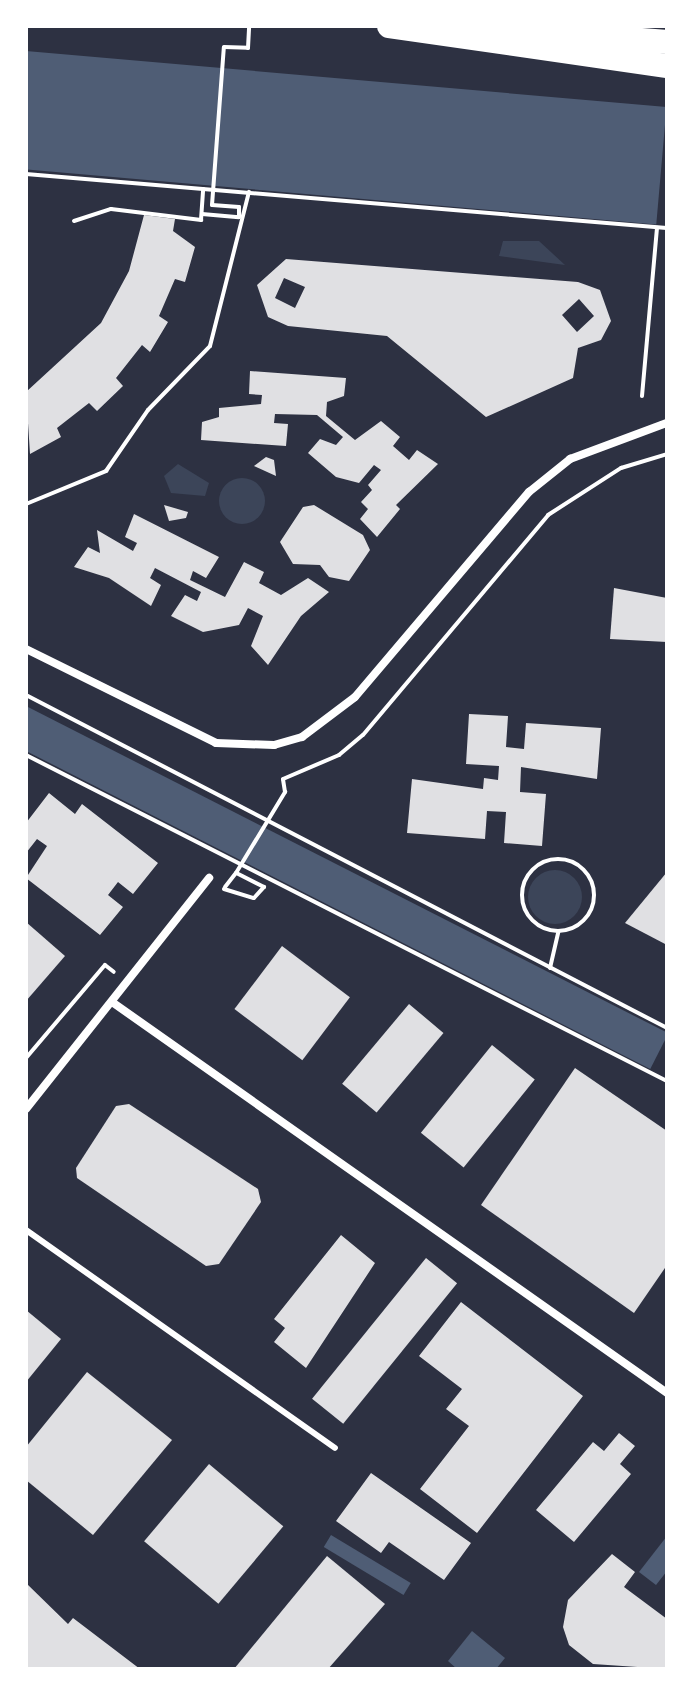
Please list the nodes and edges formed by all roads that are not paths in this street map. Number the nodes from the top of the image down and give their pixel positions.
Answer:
1 (389, 26) edge
2 (454, 26) edge
3 (667, 42) edge
4 (667, 66) edge
5 (667, 423) edge
6 (26, 649) edge
7 (209, 878) dead end
8 (112, 1002) junction
9 (26, 1109) edge
10 (26, 1230) edge
11 (667, 1393) edge
12 (335, 1448) dead end

1 - 4 highway
2 - 3 highway
5 - 6 street
7 - 8 street
8 - 9 street
8 - 11 street
10 - 12 lane

